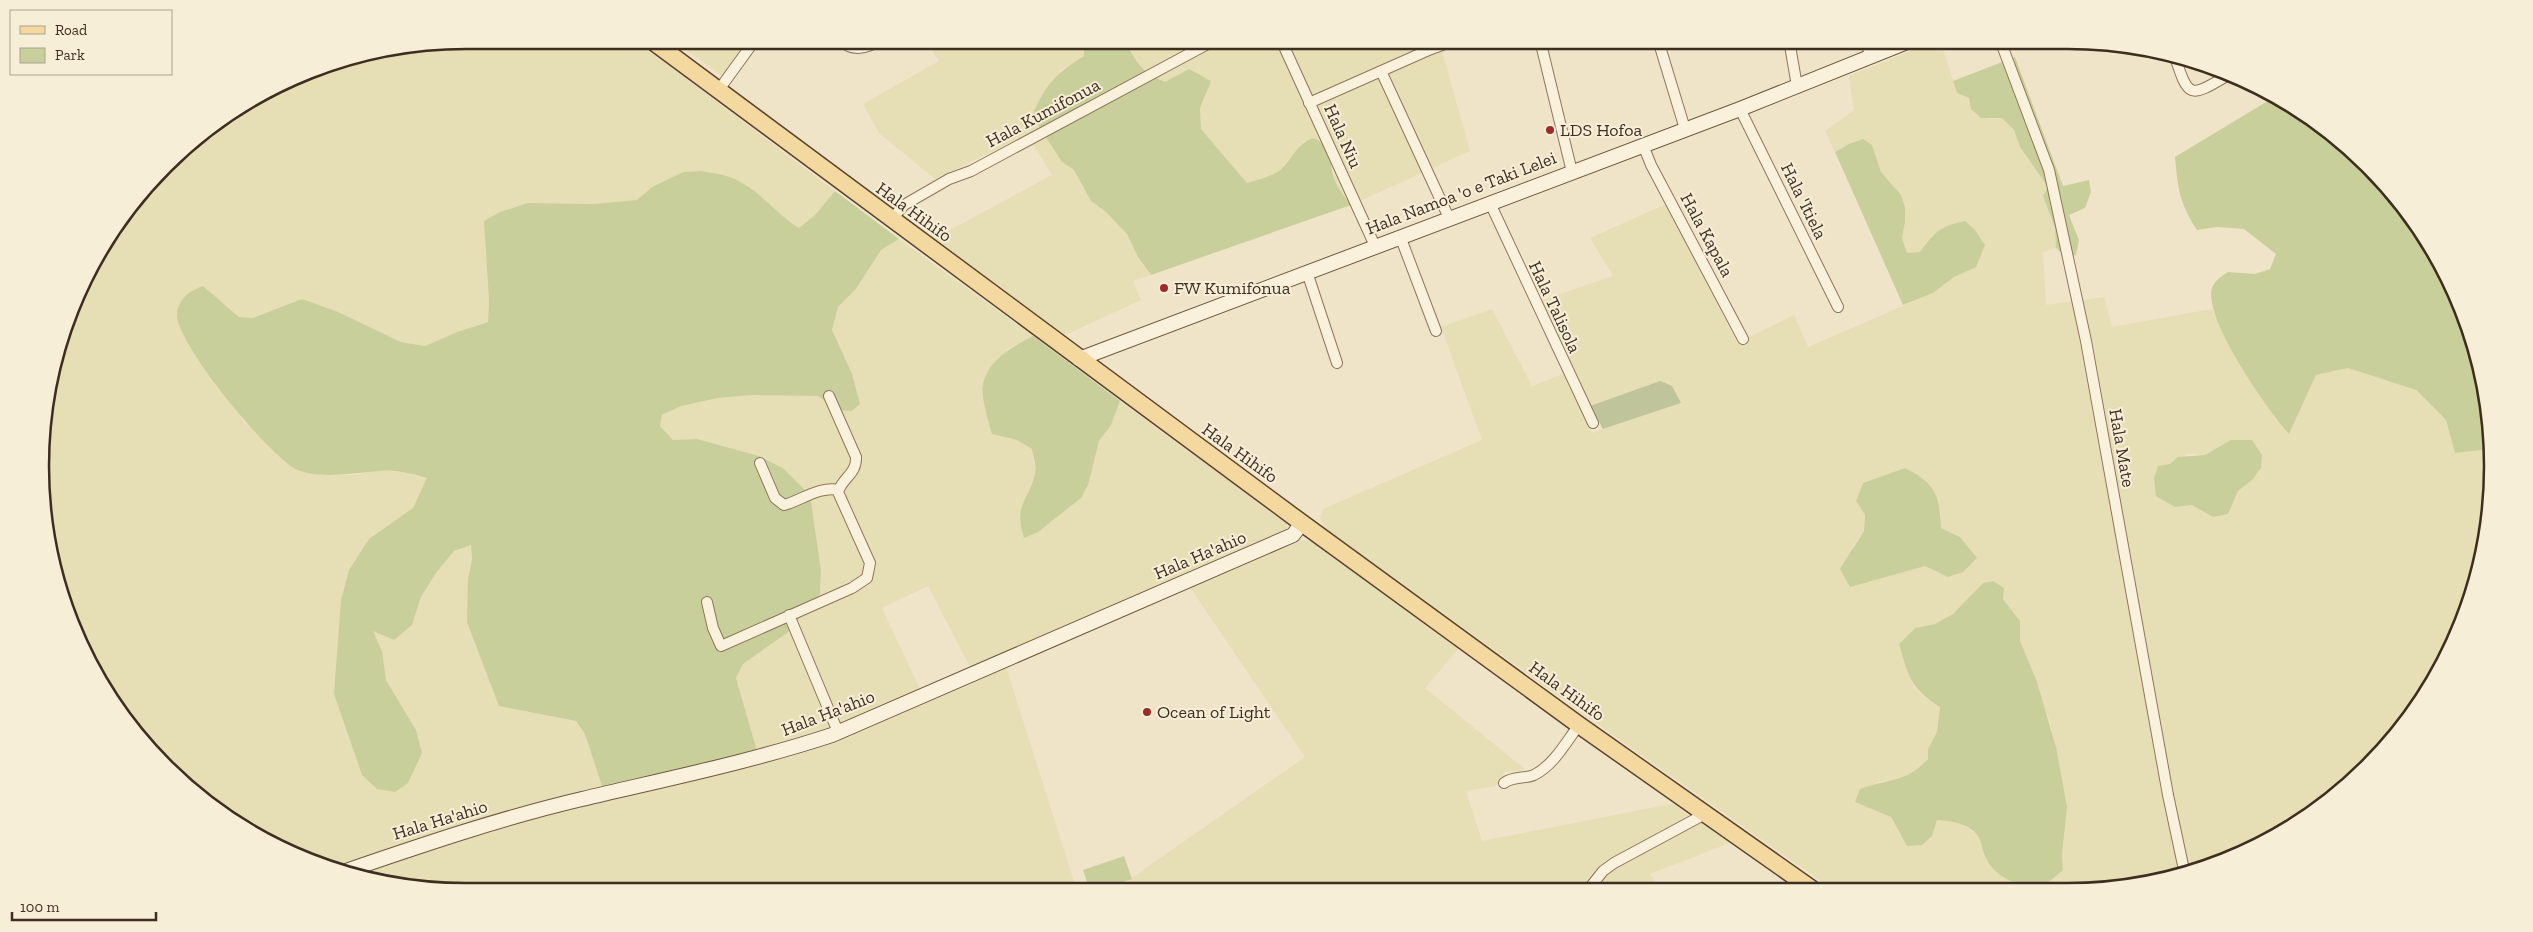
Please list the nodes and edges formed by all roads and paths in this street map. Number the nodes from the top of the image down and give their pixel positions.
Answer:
1 (663, 49) edge
2 (749, 49) edge
3 (1197, 49) edge
4 (1285, 49) edge
5 (1421, 49) edge
6 (1542, 49) edge
7 (1661, 49) edge
8 (1791, 49) edge
9 (1868, 49) edge
10 (1888, 49) edge
11 (2003, 49) edge
12 (1870, 56) junction
13 (2177, 64) edge
14 (1381, 71) junction
15 (2222, 79) edge
16 (1797, 86) junction
17 (718, 92) junction
18 (1310, 103) junction
19 (1740, 109) junction
20 (1686, 129) junction
21 (1643, 145) junction
22 (1572, 172) junction
23 (1490, 204) junction
24 (1449, 218) junction
25 (891, 220) junction
26 (1400, 236) junction
27 (1375, 246) junction
28 (1307, 272) junction
29 (1838, 307) dead end
30 (1436, 331) dead end
31 (1743, 339) dead end
32 (1079, 358) junction
33 (1337, 363) dead end
34 (829, 396) dead end
35 (1593, 423) dead end
36 (760, 463) dead end
37 (838, 490) junction
38 (1302, 524) junction
39 (707, 602) dead end
40 (789, 615) junction
41 (1579, 725) junction
42 (838, 732) junction
43 (1504, 783) dead end
44 (1705, 814) junction
45 (2183, 866) edge
46 (355, 868) edge
47 (1594, 883) edge
48 (1803, 883) edge

1 - 17 main road, Hala Hihifo
2 - 17 street
3 - 25 street, Hala Kumifonua
4 - 18 street, Hala Niu
5 - 14 street
6 - 22 street
7 - 20 street
8 - 16 street
9 - 12 street
10 - 12 street, Hala Namoa 'o e Taki Lelei
11 - 45 street, Hala Mate
12 - 16 street, Hala Namoa 'o e Taki Lelei
13 - 15 street
14 - 18 street
14 - 24 street
16 - 19 street, Hala Namoa 'o e Taki Lelei
17 - 25 main road, Hala Hihifo
18 - 27 street, Hala Niu
19 - 20 street, Hala Namoa 'o e Taki Lelei
19 - 29 street, Hala 'Itiela
20 - 21 street, Hala Namoa 'o e Taki Lelei
21 - 22 street, Hala Namoa 'o e Taki Lelei
21 - 31 street, Hala Kapala
22 - 23 street, Hala Namoa 'o e Taki Lelei
23 - 24 street, Hala Namoa 'o e Taki Lelei
23 - 35 street, Hala Talisola
24 - 26 street, Hala Namoa 'o e Taki Lelei
25 - 32 main road, Hala Hihifo
26 - 27 street, Hala Namoa 'o e Taki Lelei
26 - 30 street
27 - 28 street, Hala Namoa 'o e Taki Lelei
28 - 32 street, Hala Namoa 'o e Taki Lelei
28 - 33 street
32 - 38 main road, Hala Hihifo
34 - 37 street
36 - 37 street
37 - 40 street
38 - 41 main road, Hala Hihifo
38 - 42 street, Hala Ha'ahio
39 - 40 street
40 - 42 street
41 - 43 street
41 - 44 main road, Hala Hihifo
42 - 46 street, Hala Ha'ahio
44 - 47 street
44 - 48 main road, Hala Hihifo

